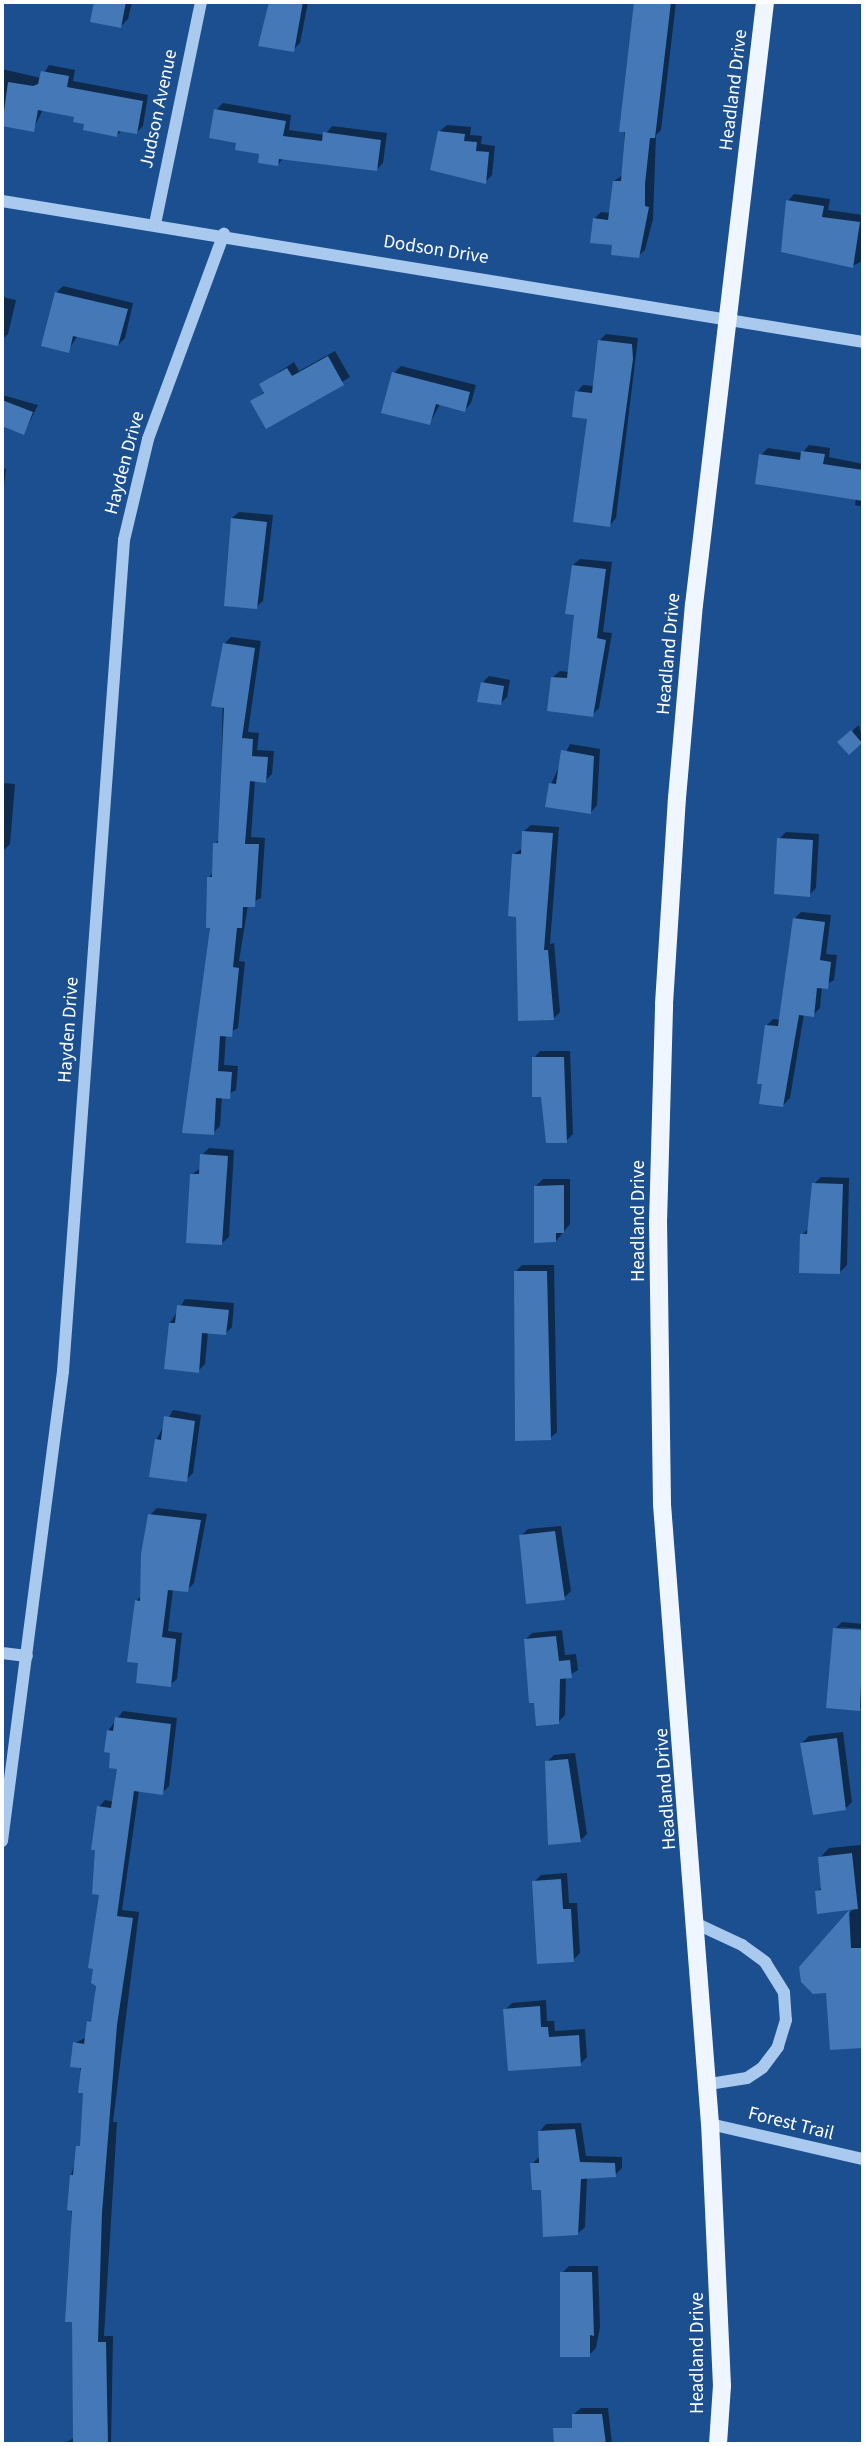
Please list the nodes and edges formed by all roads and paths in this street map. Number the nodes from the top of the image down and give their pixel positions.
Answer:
1 (201, 2) edge
2 (765, 2) edge
3 (2, 201) edge
4 (155, 224) junction
5 (224, 234) junction
6 (728, 318) junction
7 (863, 342) edge
8 (2, 1653) edge
9 (27, 1656) junction
10 (2, 1841) edge
11 (697, 1924) junction
12 (708, 2084) junction
13 (710, 2124) junction
14 (863, 2159) edge
15 (718, 2444) edge

1 - 4 street, Judson Avenue
2 - 6 main road, Headland Drive
3 - 4 street, Dodson Drive
4 - 5 street, Dodson Drive
5 - 6 street, Dodson Drive
5 - 9 street, Hayden Drive
6 - 7 street, Dodson Drive
6 - 11 main road, Headland Drive
8 - 9 street
9 - 10 street, Hayden Drive
11 - 12 main road, Headland Drive
11 - 12 street
12 - 13 main road, Headland Drive
13 - 14 street, Forest Trail
13 - 15 main road, Headland Drive

